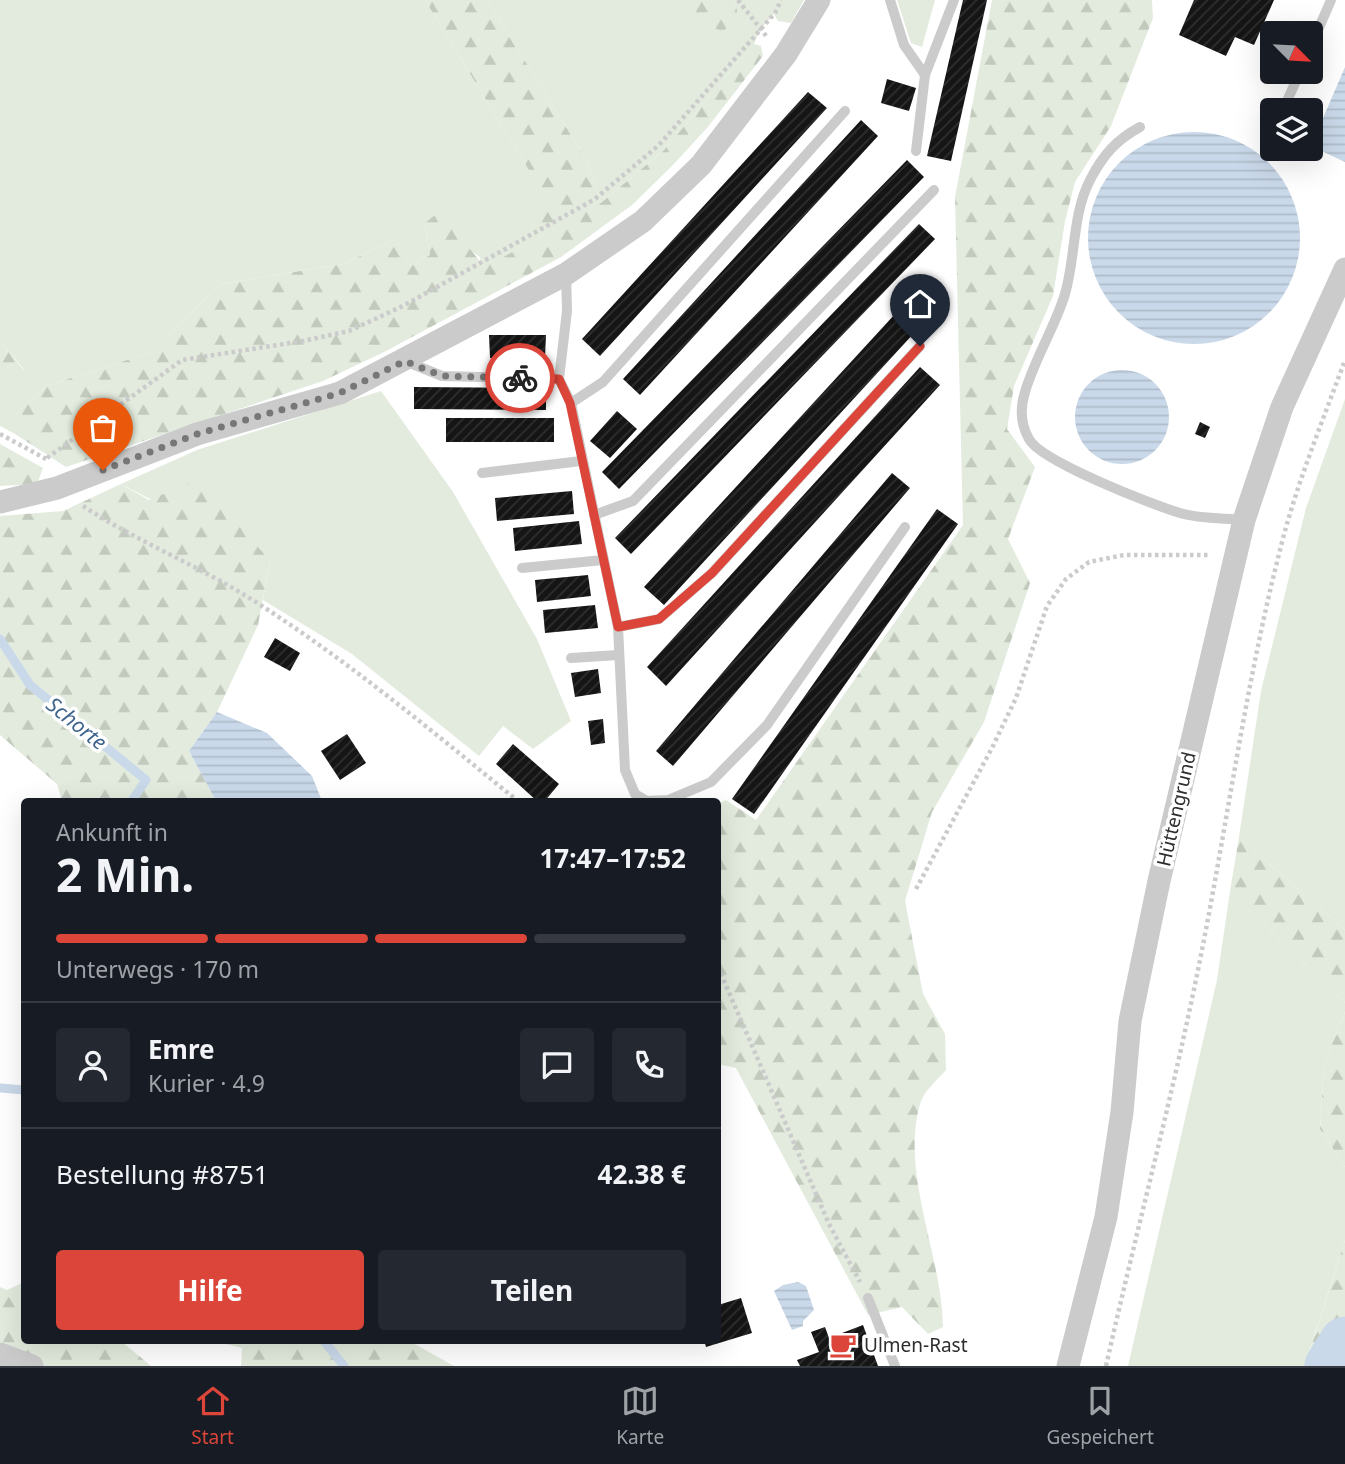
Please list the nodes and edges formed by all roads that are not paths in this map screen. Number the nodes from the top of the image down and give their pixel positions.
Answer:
1 (819, 0) edge
2 (890, 0) edge
3 (954, 0) edge
4 (1331, 0) edge
5 (1322, 21) edge
6 (925, 75) junction
7 (845, 111) dead end
8 (1140, 127) dead end
9 (916, 151) dead end
10 (934, 190) dead end
11 (1345, 269) edge
12 (566, 274) junction
13 (920, 346) dead end
14 (405, 361) junction
15 (559, 379) junction
16 (570, 403) junction
17 (581, 461) junction
18 (482, 473) dead end
19 (0, 502) edge
20 (594, 515) junction
21 (1244, 520) junction
22 (905, 527) dead end
23 (603, 560) junction
24 (522, 569) dead end
25 (618, 627) junction
26 (618, 655) junction
27 (570, 658) dead end
28 (642, 798) edge
29 (673, 798) edge
30 (868, 1298) road end
31 (0, 1354) edge
32 (32, 1366) edge
33 (895, 1366) edge
34 (1068, 1366) edge

1 - 12 street
2 - 6 lane
3 - 6 lane
4 - 5 lane
6 - 9 lane
7 - 16 lane
8 - 21 lane
10 - 20 lane
11 - 21 street, Hüttengrund
12 - 14 street
12 - 15 lane
13 - 25 lane
14 - 15 lane
14 - 19 street
15 - 16 lane
16 - 17 lane
17 - 18 lane
17 - 20 lane
20 - 23 lane
21 - 34 street, Hüttengrund
22 - 29 lane
23 - 24 lane
23 - 25 lane
25 - 26 lane
26 - 27 lane
26 - 28 lane
30 - 33 lane
31 - 32 street

